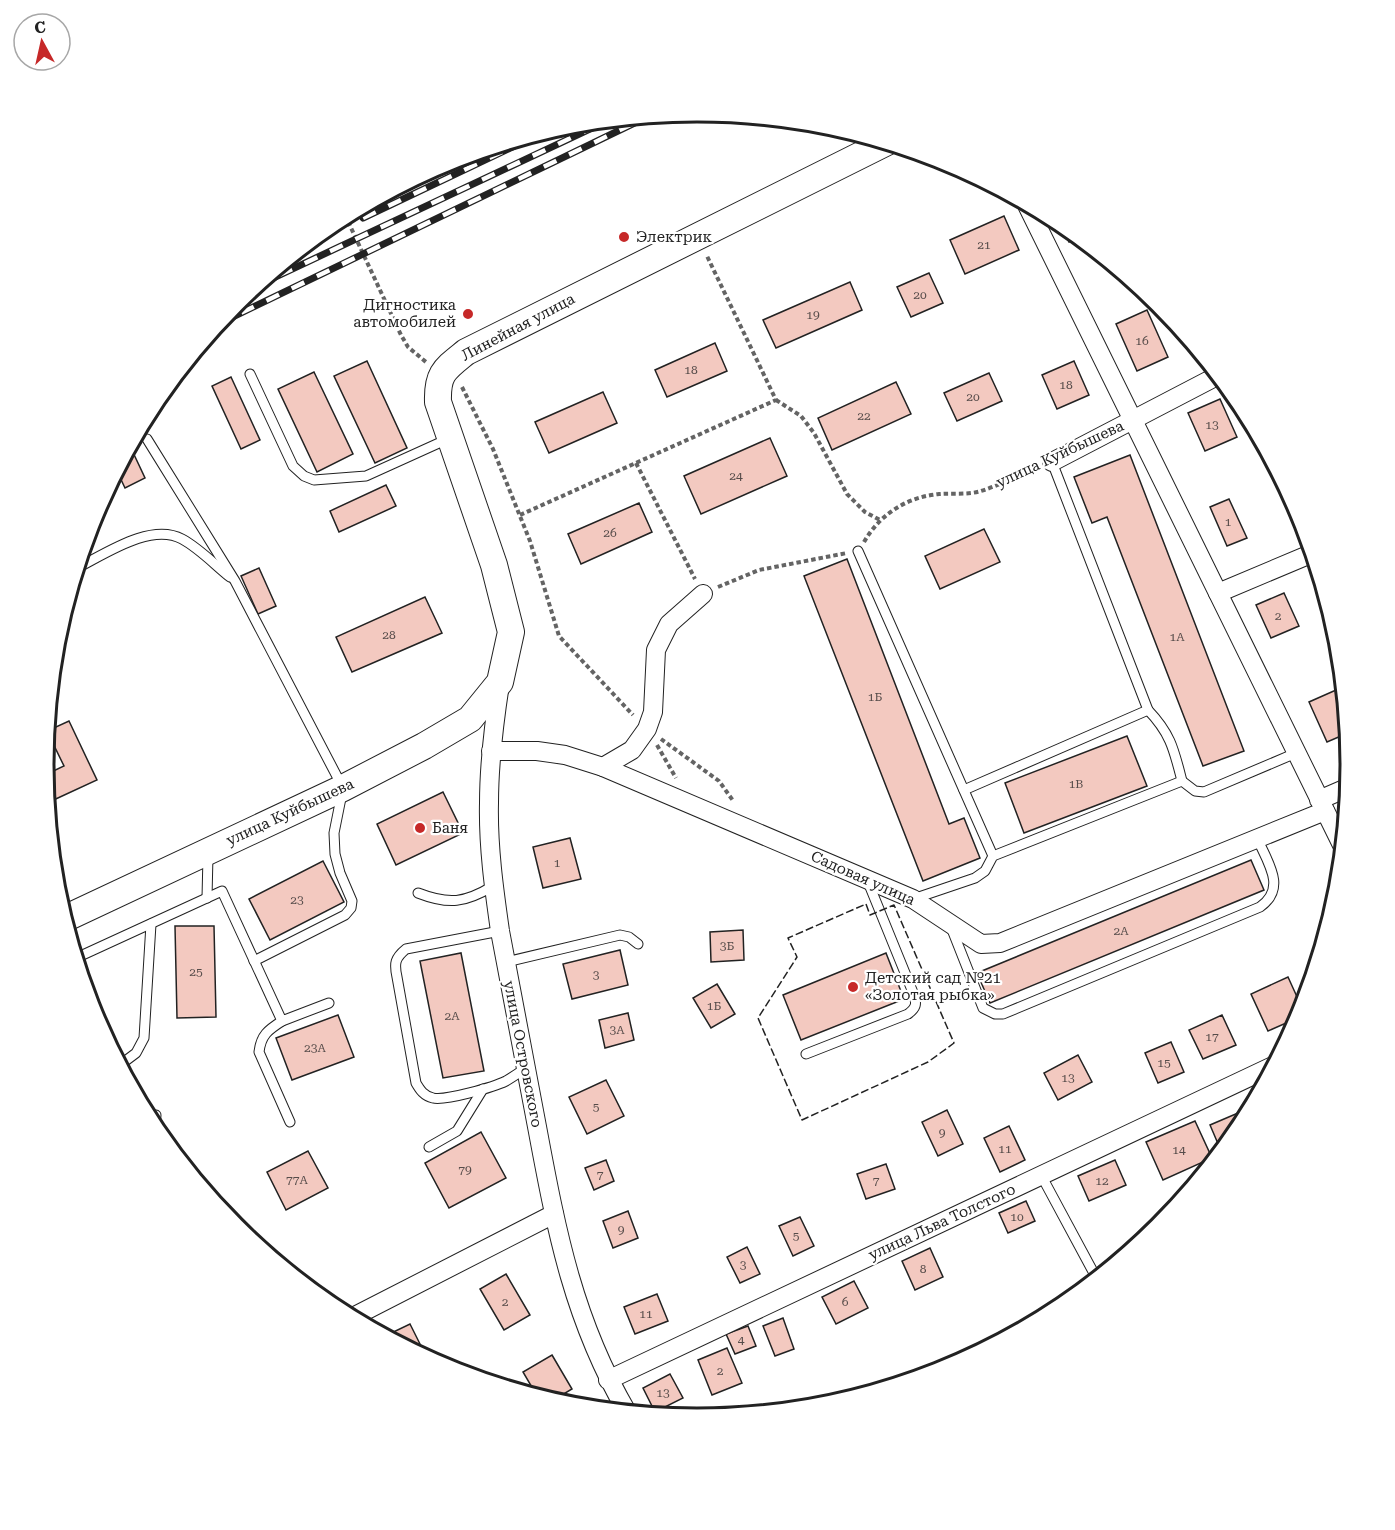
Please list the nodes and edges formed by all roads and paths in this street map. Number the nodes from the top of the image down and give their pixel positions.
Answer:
1 (877, 147) edge
2 (1033, 216) edge
3 (349, 224) edge
4 (698, 236) junction
5 (444, 370) junction
6 (250, 374) dead end
7 (1212, 379) edge
8 (776, 400) junction
9 (1133, 420) junction
10 (450, 438) junction
11 (147, 439) dead end
12 (1052, 462) junction
13 (636, 463) junction
14 (520, 515) junction
15 (880, 520) junction
16 (858, 551) junction
17 (1306, 556) edge
18 (86, 563) edge
19 (235, 581) junction
20 (1218, 593) junction
21 (703, 594) junction
22 (559, 636) dead end
23 (500, 682) junction
24 (1148, 710) junction
25 (647, 729) junction
26 (491, 751) junction
27 (1296, 753) junction
28 (603, 766) junction
29 (1182, 781) junction
30 (343, 788) junction
31 (964, 790) junction
32 (1340, 793) edge
33 (687, 802) junction
34 (1322, 806) junction
35 (1337, 835) edge
36 (1257, 838) junction
37 (208, 852) junction
38 (993, 856) junction
39 (867, 880) junction
40 (493, 886) junction
41 (418, 893) dead end
42 (207, 898) junction
43 (913, 899) junction
44 (72, 915) edge
45 (949, 922) junction
46 (151, 924) junction
47 (501, 931) junction
48 (638, 944) dead end
49 (83, 955) edge
50 (254, 961) junction
51 (506, 962) junction
52 (328, 1003) dead end
53 (282, 1021) junction
54 (806, 1054) dead end
55 (126, 1061) edge
56 (526, 1068) junction
57 (1264, 1070) edge
58 (483, 1089) junction
59 (290, 1122) dead end
60 (429, 1147) dead end
61 (1041, 1175) junction
62 (554, 1214) junction
63 (1093, 1272) edge
64 (361, 1313) edge
65 (608, 1380) junction
66 (622, 1404) edge

1 - 4 street, Линейная улица
2 - 9 street
3 - 5 path
4 - 5 street, Линейная улица
4 - 8 path
5 - 10 street
5 - 14 path
6 - 10 lane
7 - 9 street, улица Куйбышева
8 - 13 path
8 - 15 path
9 - 12 street, улица Куйбышева
9 - 20 street
10 - 23 street
11 - 19 lane
12 - 15 path, улица Куйбышева
12 - 24 lane
13 - 14 path
13 - 21 path
14 - 22 path
15 - 16 path, улица Куйбышева
16 - 21 path
16 - 31 lane
17 - 20 street
18 - 19 lane
19 - 30 lane
20 - 27 street
21 - 25 street
23 - 26 street, улица Островского
23 - 30 street, улица Куйбышева
24 - 29 lane
24 - 31 lane
25 - 28 street
25 - 33 path
26 - 28 street, Садовая улица
26 - 40 street, улица Островского
27 - 29 lane
27 - 34 street
28 - 33 street, Садовая улица
29 - 38 lane
30 - 37 street, улица Куйбышева
30 - 50 lane
31 - 38 lane
32 - 34 street, Садовая улица
33 - 39 street, Садовая улица
34 - 35 street
34 - 36 street, Садовая улица
36 - 45 street, Садовая улица
36 - 45 lane
37 - 42 lane
37 - 44 street, улица Куйбышева
38 - 43 lane
39 - 43 street, Садовая улица
39 - 54 lane
40 - 41 lane
40 - 47 street, улица Островского
42 - 46 lane
42 - 50 lane
43 - 45 street, Садовая улица
46 - 49 lane
46 - 55 lane
47 - 51 street, улица Островского
47 - 58 lane
48 - 51 lane
50 - 53 lane
51 - 56 street, улица Островского
52 - 53 lane
53 - 59 lane
56 - 58 lane
56 - 62 street, улица Островского
57 - 61 street, улица Льва Толстого
58 - 60 lane
61 - 63 lane
61 - 65 street, улица Льва Толстого
62 - 64 street
62 - 65 street, улица Островского
65 - 66 street, улица Островского

